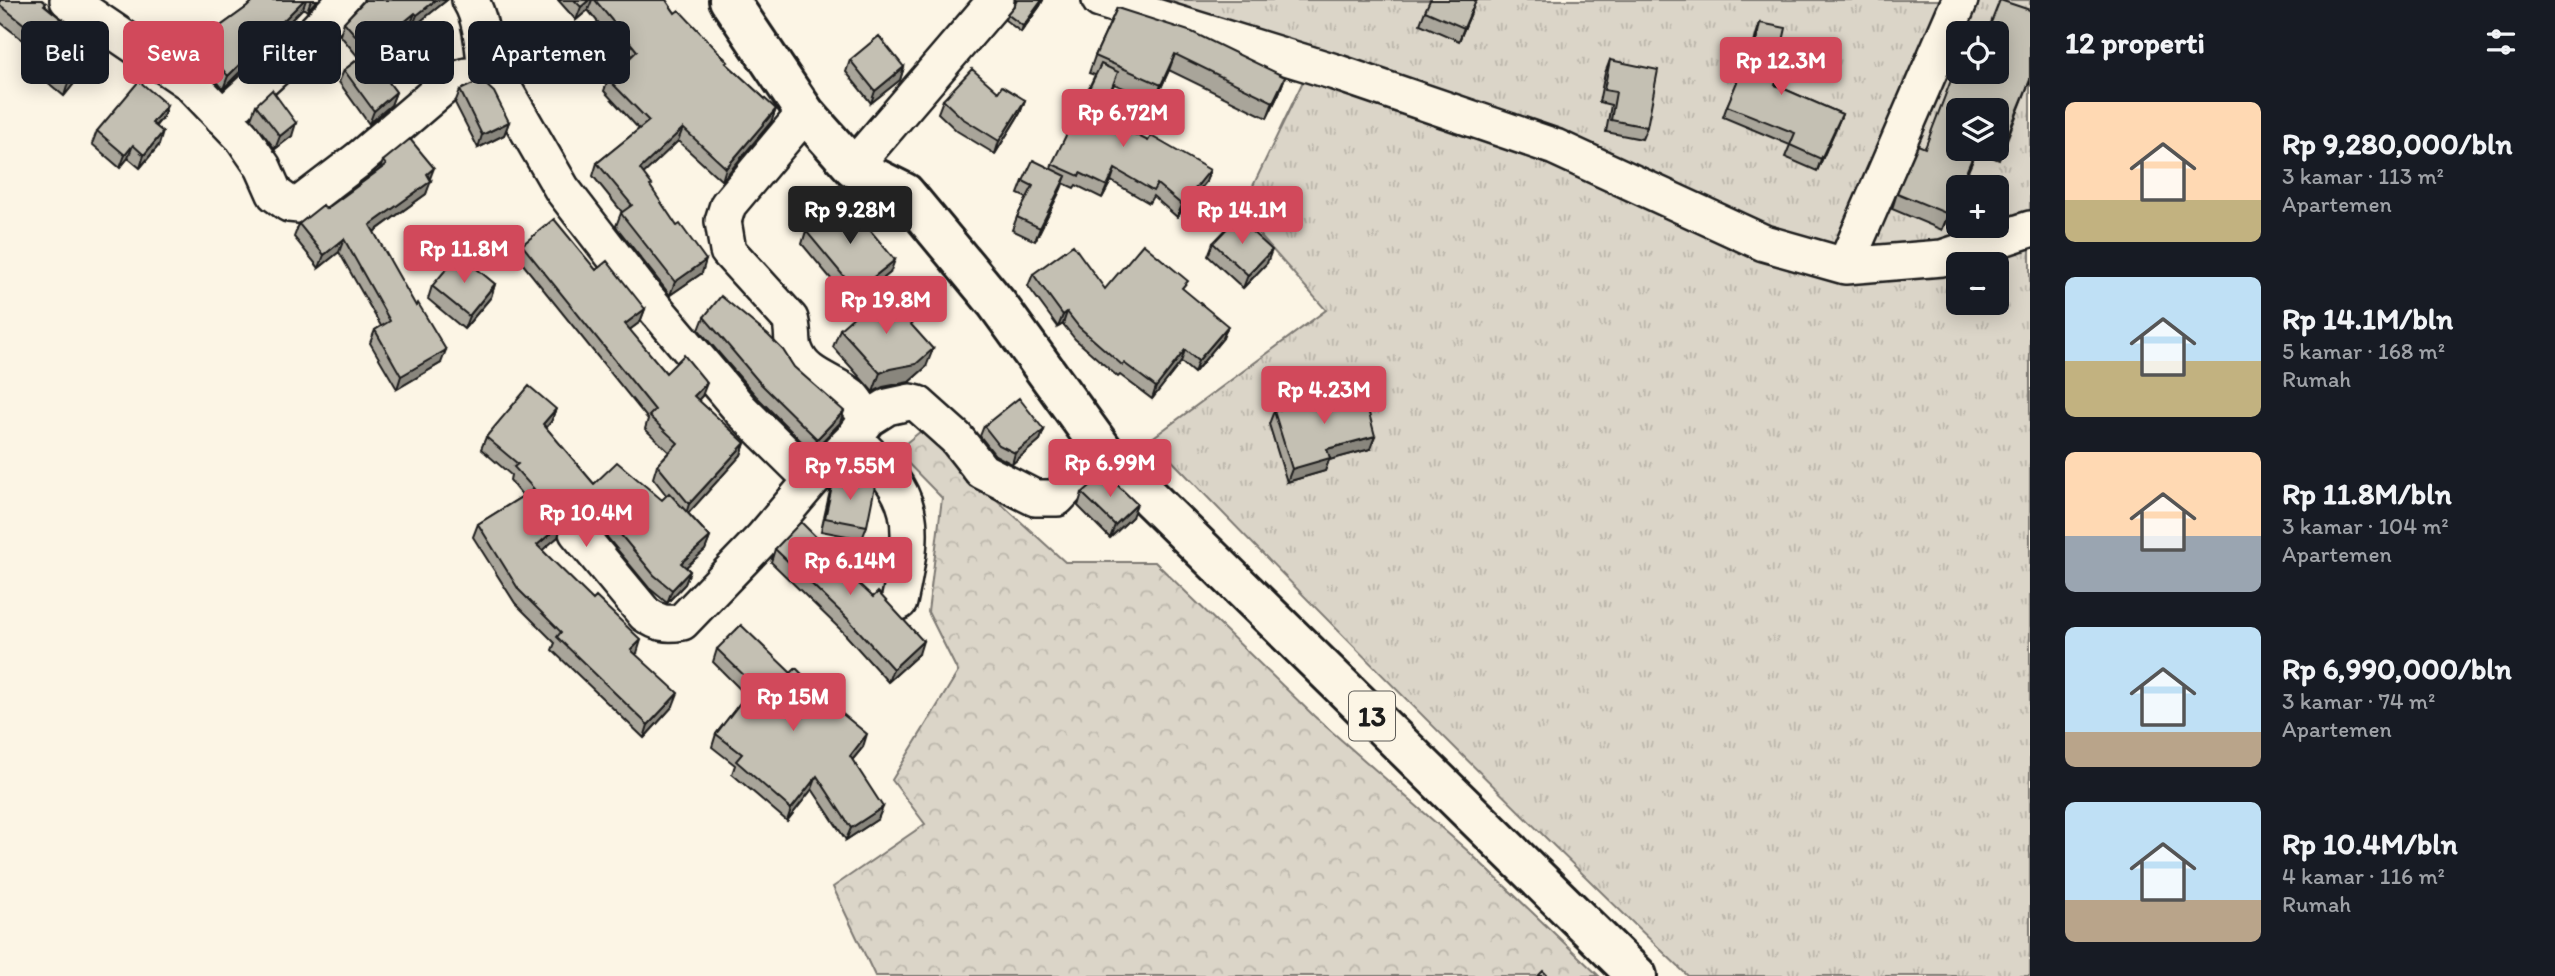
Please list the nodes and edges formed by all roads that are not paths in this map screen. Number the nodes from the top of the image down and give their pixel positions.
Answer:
1 (68, 0) edge
2 (345, 0) edge
3 (470, 0) edge
4 (729, 0) edge
5 (996, 0) edge
6 (1100, 0) edge
7 (1960, 0) edge
8 (478, 21) edge
9 (468, 76) edge
10 (496, 84) edge
11 (804, 113) junction
12 (222, 117) junction
13 (853, 167) junction
14 (2030, 229) edge
15 (1845, 266) junction
16 (860, 429) junction
17 (1107, 456) junction
18 (811, 480) junction
19 (577, 532) dead end
20 (899, 602) dead end
21 (1637, 976) edge

1 - 12 street
2 - 12 street
3 - 8 street
4 - 11 highway, 13
5 - 13 street
6 - 15 street
7 - 15 street
9 - 12 street
10 - 18 street
11 - 13 highway, 13
11 - 16 street
13 - 17 highway, 13
14 - 15 street
16 - 17 street
16 - 18 street
16 - 20 street
17 - 21 highway, 13
18 - 19 street

